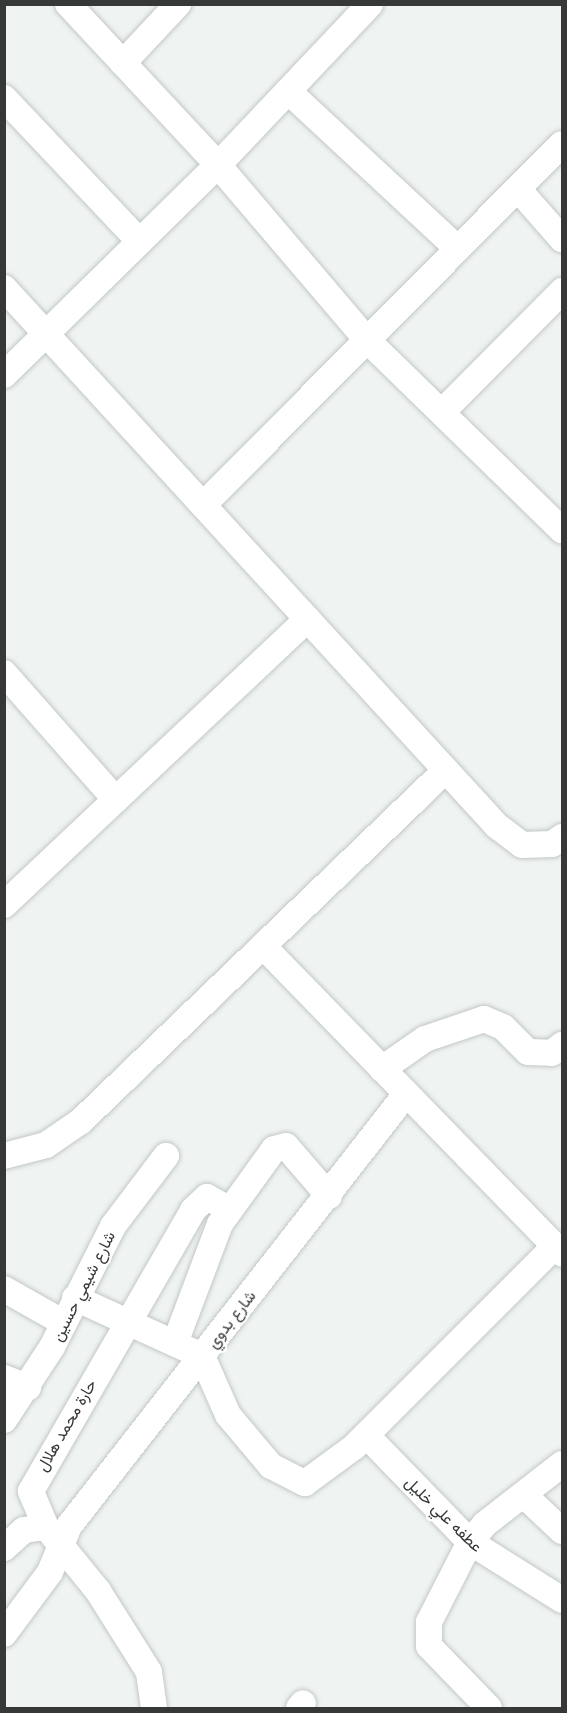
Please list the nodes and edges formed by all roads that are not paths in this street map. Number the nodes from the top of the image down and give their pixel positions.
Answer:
1 (68, 4) edge
2 (178, 4) edge
3 (370, 4) edge
4 (123, 63) junction
5 (288, 92) junction
6 (4, 98) edge
7 (562, 144) edge
8 (218, 165) junction
9 (518, 189) junction
10 (562, 239) edge
11 (139, 241) junction
12 (457, 249) junction
13 (4, 288) edge
14 (562, 291) edge
15 (48, 333) junction
16 (366, 339) junction
17 (4, 375) edge
18 (444, 410) junction
19 (203, 505) junction
20 (562, 530) edge
21 (308, 618) junction
22 (4, 673) edge
23 (446, 770) junction
24 (116, 800) junction
25 (562, 837) edge
26 (4, 905) edge
27 (263, 946) junction
28 (562, 1045) edge
29 (382, 1069) junction
30 (406, 1094) junction
31 (8, 1152) edge
32 (166, 1156) dead end
33 (329, 1196) junction
34 (229, 1209) junction
35 (559, 1250) edge
36 (4, 1289) edge
37 (75, 1298) junction
38 (126, 1321) junction
39 (64, 1323) junction
40 (175, 1343) junction
41 (202, 1356) junction
42 (4, 1378) edge
43 (28, 1387) junction
44 (4, 1420) edge
45 (366, 1435) junction
46 (562, 1464) edge
47 (525, 1496) junction
48 (562, 1531) edge
49 (52, 1537) junction
50 (470, 1542) junction
51 (4, 1548) edge
52 (562, 1600) edge
53 (4, 1634) edge
54 (154, 1708) edge
55 (489, 1708) edge

1 - 4 street
2 - 4 street
3 - 5 street
4 - 8 street
5 - 8 street
5 - 12 street
6 - 11 street
7 - 9 street
8 - 11 street
8 - 16 street
9 - 10 street
9 - 12 street
11 - 15 street
12 - 16 street
13 - 15 street
14 - 18 street
15 - 17 street
15 - 19 street
16 - 18 street
16 - 19 street
18 - 20 street
19 - 21 street
21 - 23 street
21 - 24 street
22 - 24 street
23 - 25 street
23 - 27 street
24 - 26 street
27 - 29 street
27 - 31 street
28 - 29 street
29 - 30 street
30 - 33 street, شارع بدوي
30 - 35 street
32 - 37 street, شارع شيمي حسين
33 - 34 street
33 - 41 street, شارع بدوي
34 - 38 street, حارة محمد هلال
34 - 40 street
35 - 45 street
36 - 39 street
37 - 38 street
37 - 39 street, شارع شيمي حسين
38 - 40 street
38 - 49 street, حارة محمد هلال
39 - 43 street, شارع شيمي حسين
40 - 41 street
41 - 45 street
41 - 49 street, شارع بدوي
42 - 43 street
43 - 44 street, شارع شيمي حسين
45 - 50 street, عطفه علي خليل
46 - 47 street
47 - 48 street
47 - 50 street
49 - 51 street
49 - 53 street, شارع بدوي
49 - 54 street, حارة محمد هلال
50 - 52 street, عطفه علي خليل
50 - 55 street

